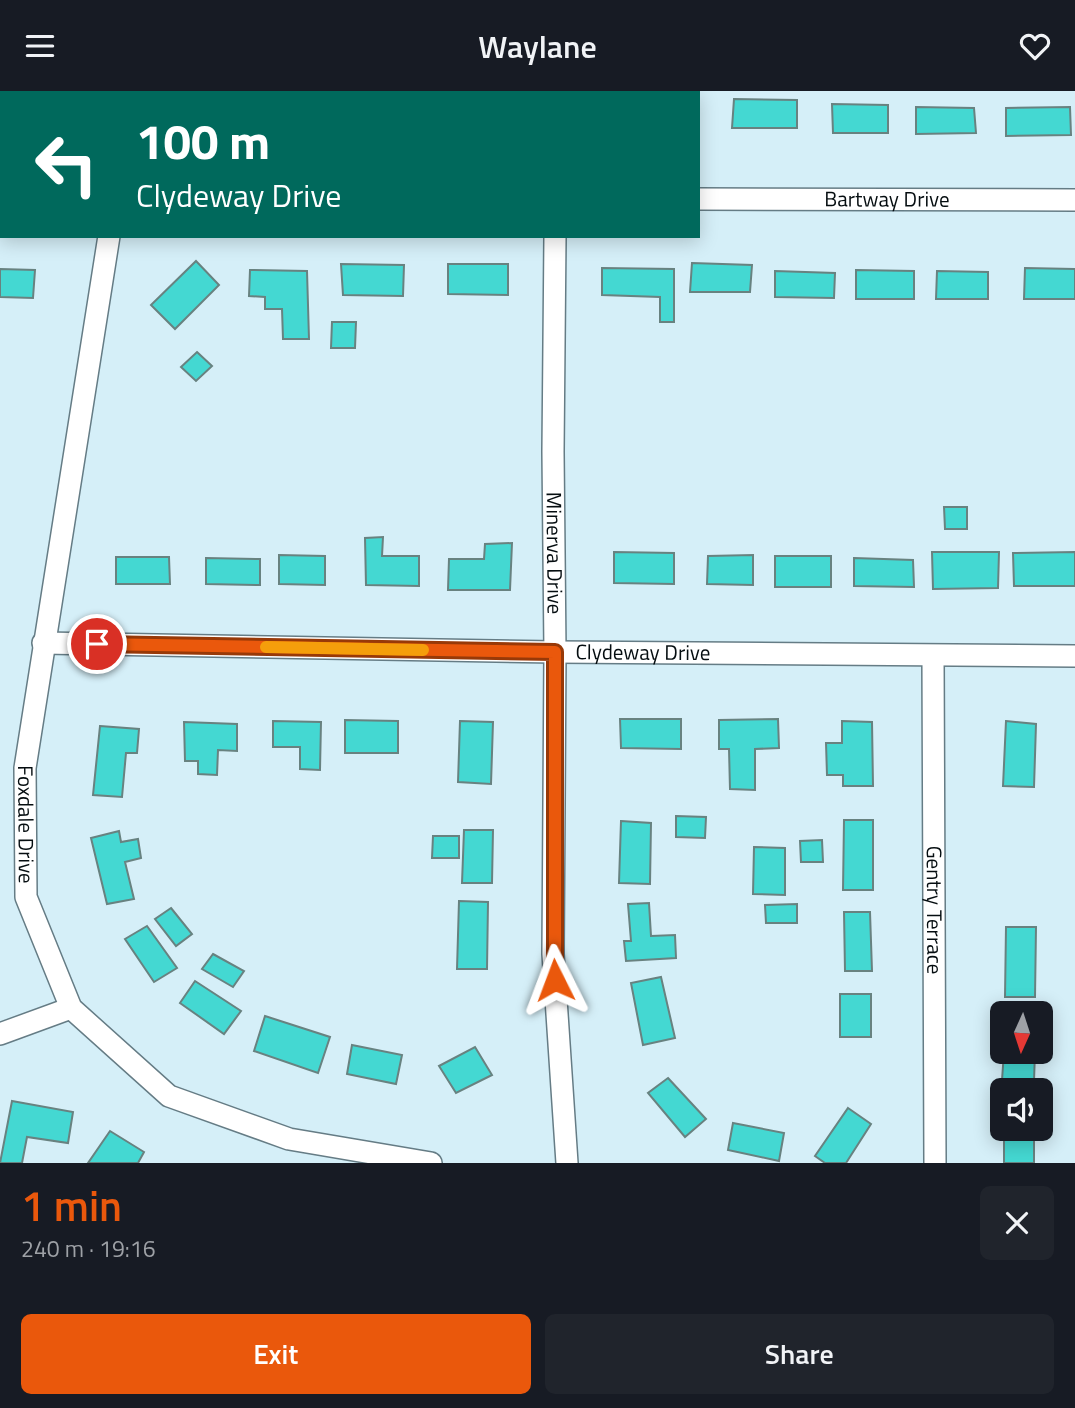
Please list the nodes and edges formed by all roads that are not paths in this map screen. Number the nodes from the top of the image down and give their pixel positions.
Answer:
1 (700, 199) edge
2 (1075, 200) edge
3 (109, 238) edge
4 (555, 238) edge
5 (43, 643) junction
6 (555, 652) junction
7 (933, 656) junction
8 (1075, 656) edge
9 (71, 1008) junction
10 (0, 1034) edge
11 (431, 1163) edge
12 (567, 1163) edge
13 (935, 1163) edge

1 - 2 street, Bartway Drive
3 - 5 street, Foxdale Drive
4 - 6 street, Minerva Drive
5 - 6 street, Clydeway Drive
5 - 9 street, Foxdale Drive
6 - 7 street, Clydeway Drive
6 - 12 street, Minerva Drive
7 - 8 street, Clydeway Drive
7 - 13 street, Gentry Terrace
9 - 10 street
9 - 11 street, Foxdale Drive

